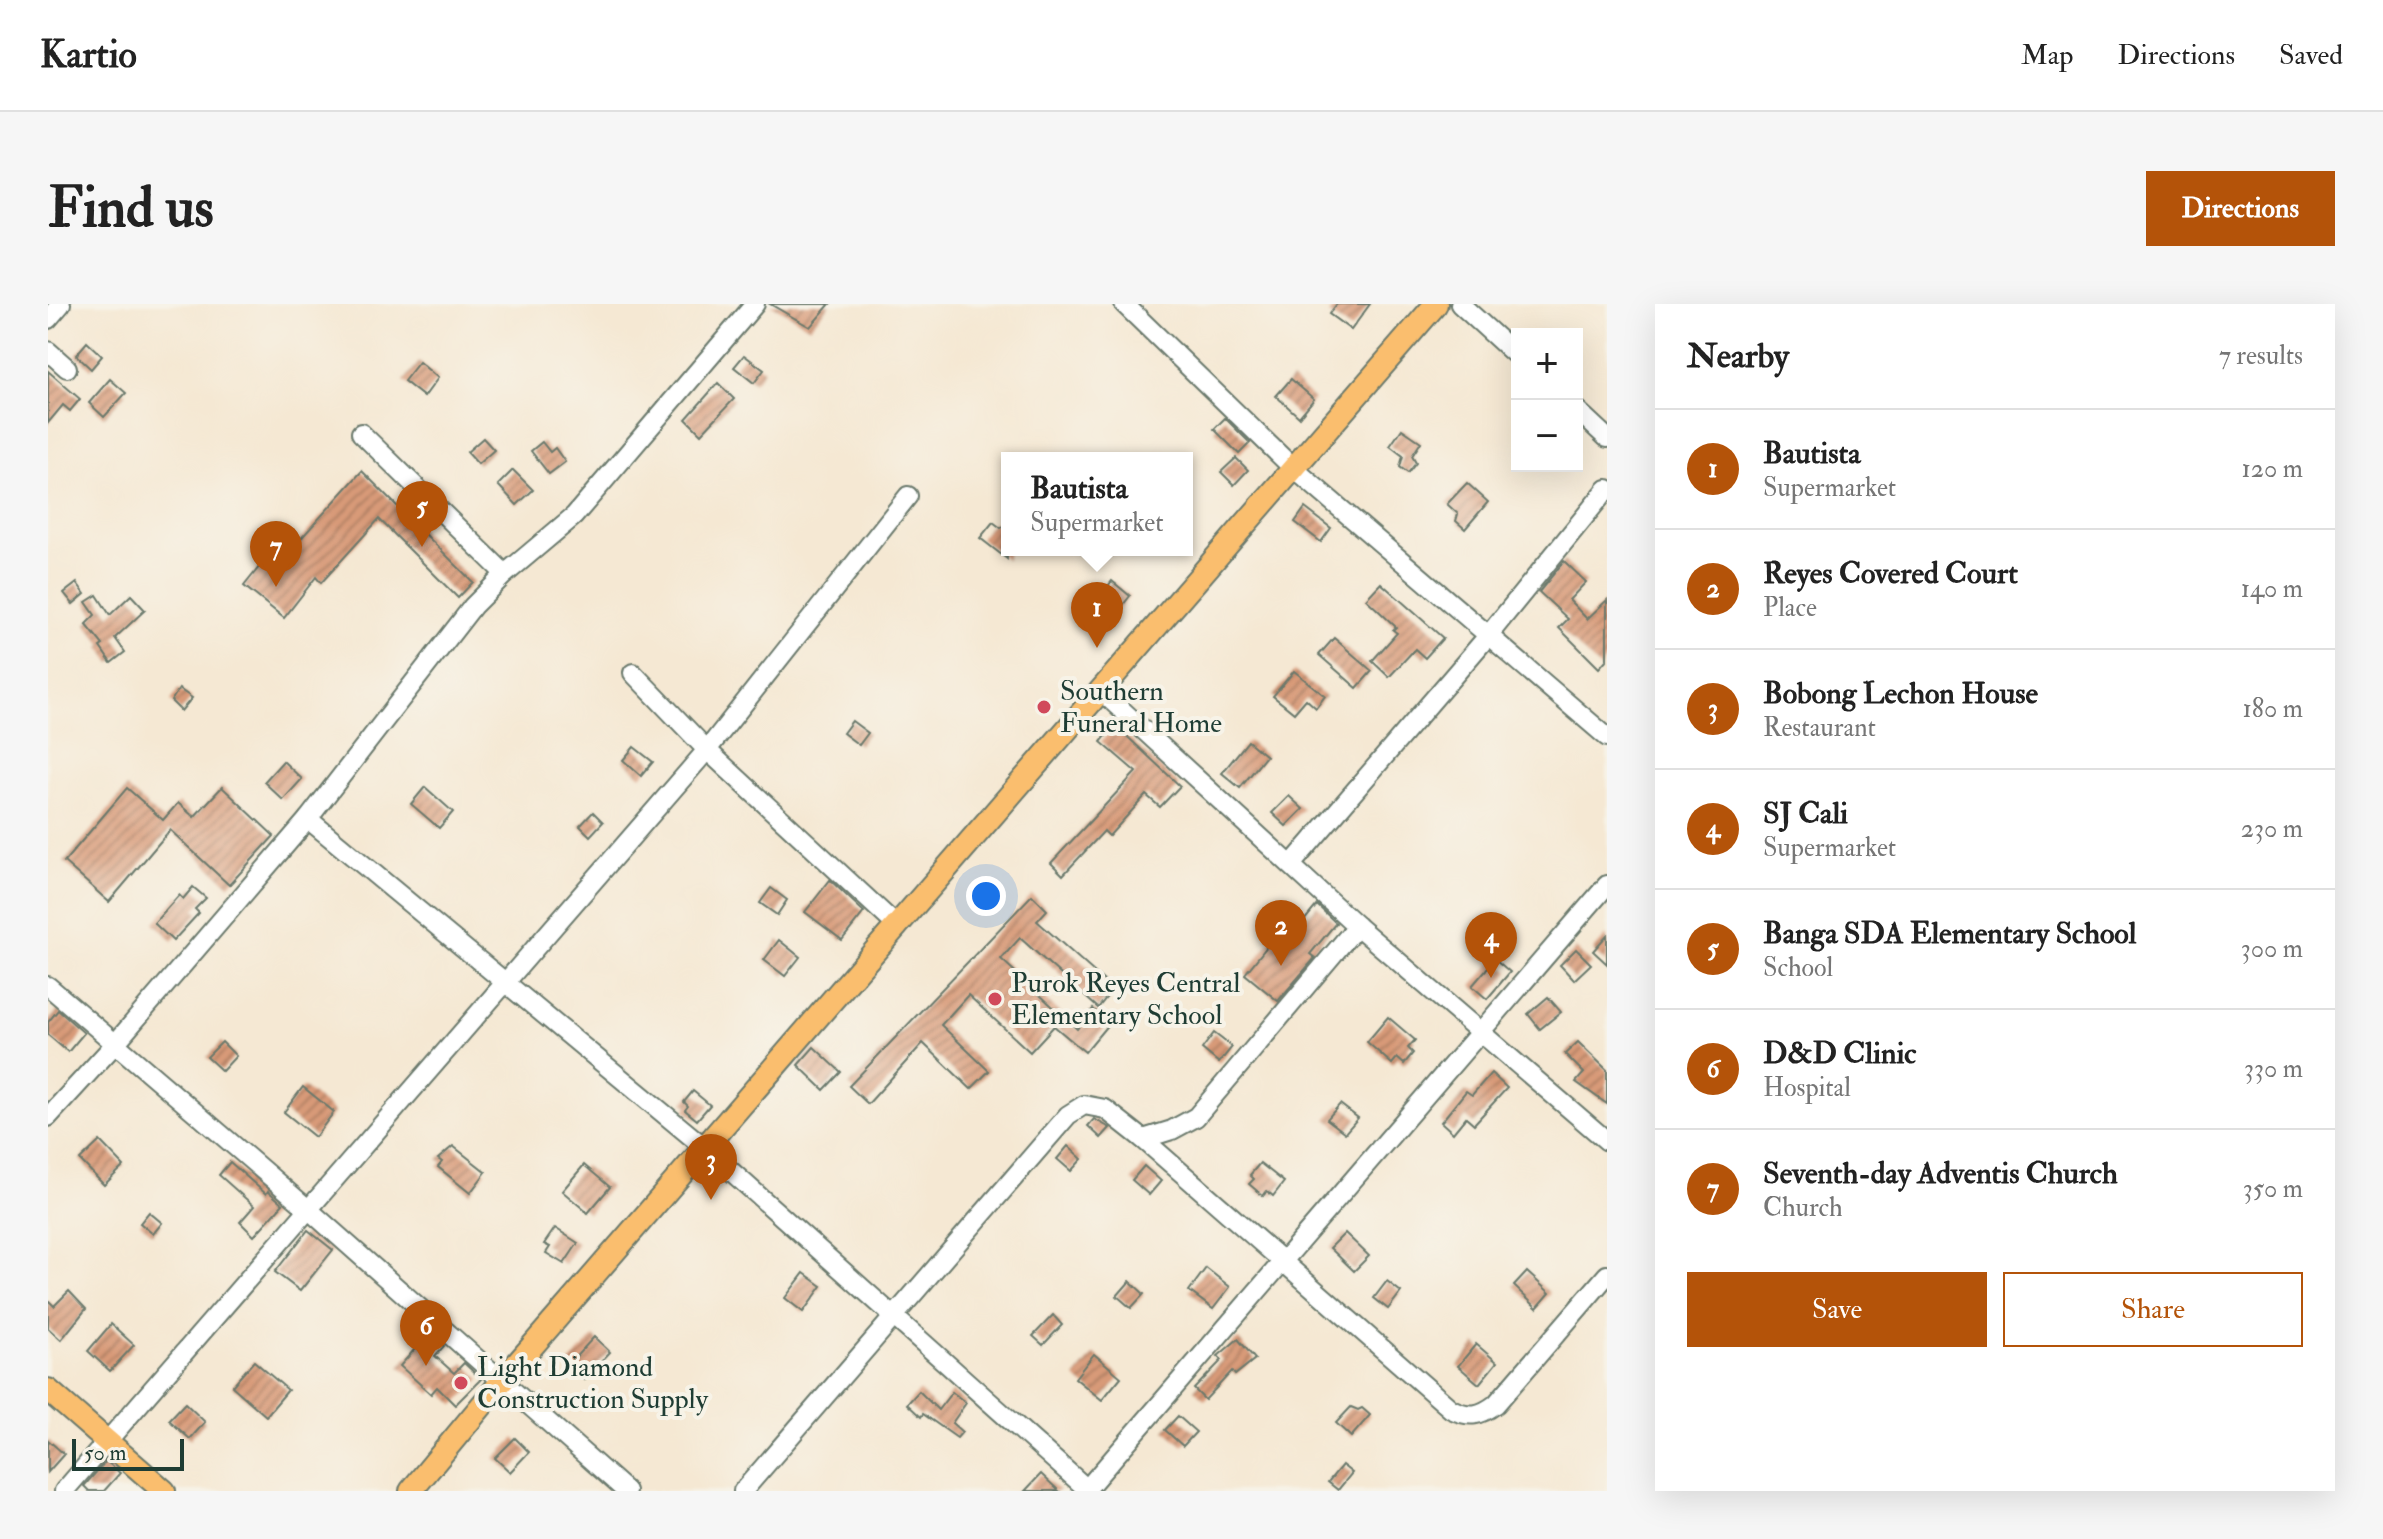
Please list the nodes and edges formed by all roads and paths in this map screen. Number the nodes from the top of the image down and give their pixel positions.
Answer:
1 (61, 304) edge
2 (755, 304) edge
3 (1124, 304) edge
4 (1436, 304) edge
5 (1460, 304) edge
6 (48, 319) edge
7 (48, 351) edge
8 (1511, 351) edge
9 (67, 368) dead end
10 (1583, 416) edge
11 (361, 433) dead end
12 (1607, 438) edge
13 (1292, 467) junction
14 (1607, 489) edge
15 (908, 496) dead end
16 (505, 574) junction
17 (1487, 637) junction
18 (633, 673) dead end
19 (1100, 690) junction
20 (1607, 737) edge
21 (707, 750) junction
22 (308, 819) junction
23 (1291, 865) junction
24 (1607, 885) edge
25 (1357, 926) junction
26 (898, 927) junction
27 (506, 983) junction
28 (48, 986) edge
29 (1480, 1033) junction
30 (114, 1045) junction
31 (48, 1117) edge
32 (1143, 1139) junction
33 (1607, 1141) edge
34 (704, 1147) junction
35 (308, 1209) junction
36 (1282, 1260) junction
37 (1607, 1275) edge
38 (893, 1316) junction
39 (502, 1381) junction
40 (48, 1390) edge
41 (105, 1442) junction
42 (1086, 1490) edge
43 (64, 1491) edge
44 (164, 1491) edge
45 (411, 1491) edge
46 (626, 1491) edge
47 (743, 1491) edge

1 - 6 street
2 - 16 street
3 - 13 street
4 - 13 main road
5 - 8 street
7 - 9 street
10 - 12 street
11 - 16 street
13 - 17 street
13 - 19 main road
14 - 17 street
15 - 21 street
16 - 22 street
17 - 20 street
17 - 23 street
18 - 21 street
19 - 23 street
19 - 26 main road
21 - 26 street
21 - 27 street
22 - 27 street
22 - 30 street
23 - 25 street
24 - 29 street
25 - 29 street
25 - 32 street
26 - 34 main road
27 - 34 street
27 - 35 street
28 - 30 street
29 - 33 street
29 - 36 street
30 - 31 street
30 - 35 street
32 - 36 street
32 - 38 street
34 - 38 street
34 - 39 main road
35 - 39 street
35 - 41 street
36 - 37 street
36 - 42 street
38 - 42 street
38 - 47 street
39 - 45 main road
39 - 46 street
40 - 41 main road
41 - 43 street
41 - 44 main road

